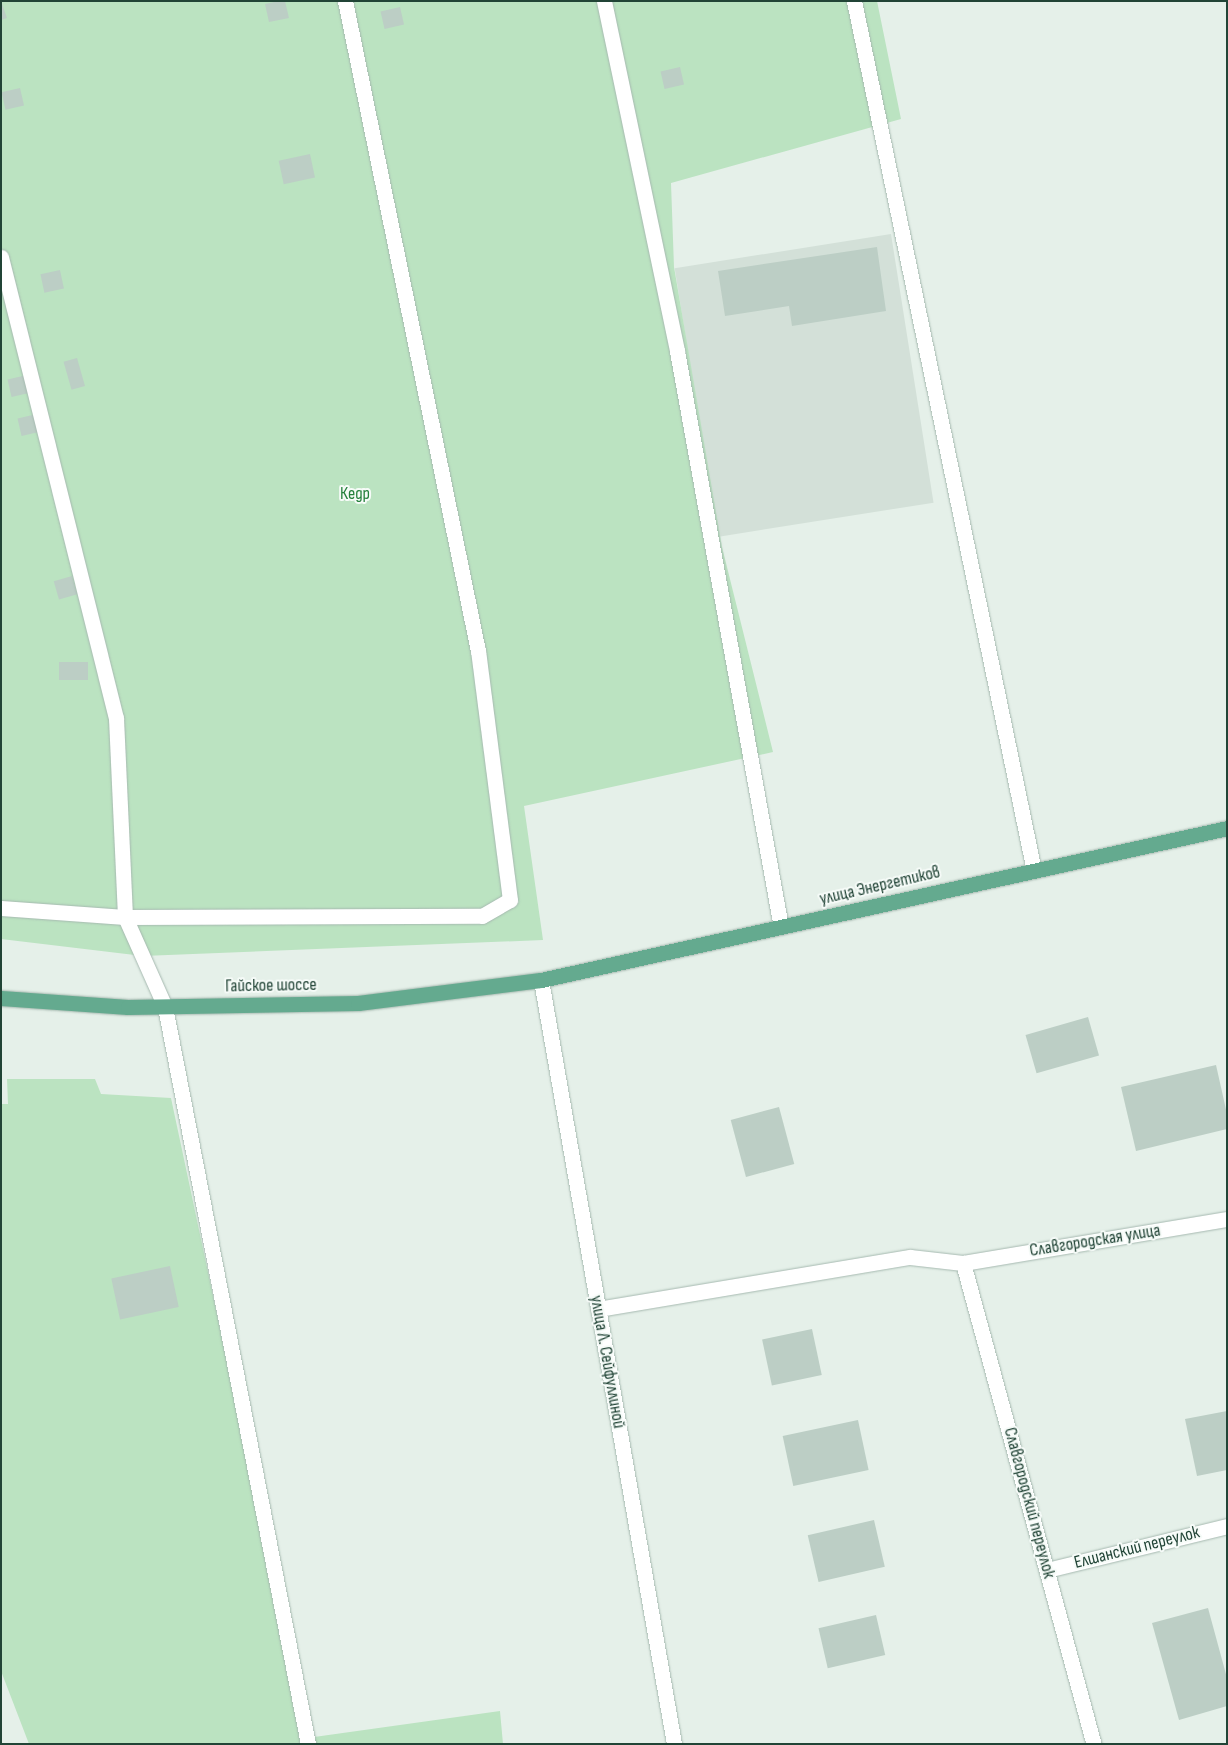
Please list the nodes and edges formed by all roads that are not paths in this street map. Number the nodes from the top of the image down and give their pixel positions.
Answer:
1 (345, 1) edge
2 (604, 1) edge
3 (854, 1) edge
4 (1, 257) edge
5 (1227, 828) edge
6 (1034, 871) junction
7 (1, 908) edge
8 (125, 918) junction
9 (781, 927) junction
10 (541, 980) junction
11 (1, 998) edge
12 (165, 1007) junction
13 (1227, 1219) edge
14 (963, 1263) junction
15 (598, 1309) junction
16 (1227, 1526) edge
17 (1047, 1570) junction
18 (308, 1744) edge
19 (674, 1744) edge
20 (1094, 1744) edge

1 - 8 street
2 - 9 street
3 - 6 street
4 - 8 street
5 - 6 main road, улица Энергетиков
6 - 9 main road, улица Энергетиков
7 - 8 street
8 - 12 street
9 - 10 main road, улица Энергетиков
10 - 12 main road, Гайское шоссе
10 - 15 street, улица Л. Сейфуллиной
11 - 12 main road, Гайское шоссе
12 - 18 street
13 - 14 street, Славгородская улица
14 - 15 street, Славгородская улица
14 - 17 street, Славгородский переулок
15 - 19 street, улица Л. Сейфуллиной
16 - 17 street, Елшанский переулок
17 - 20 street, Славгородский переулок

